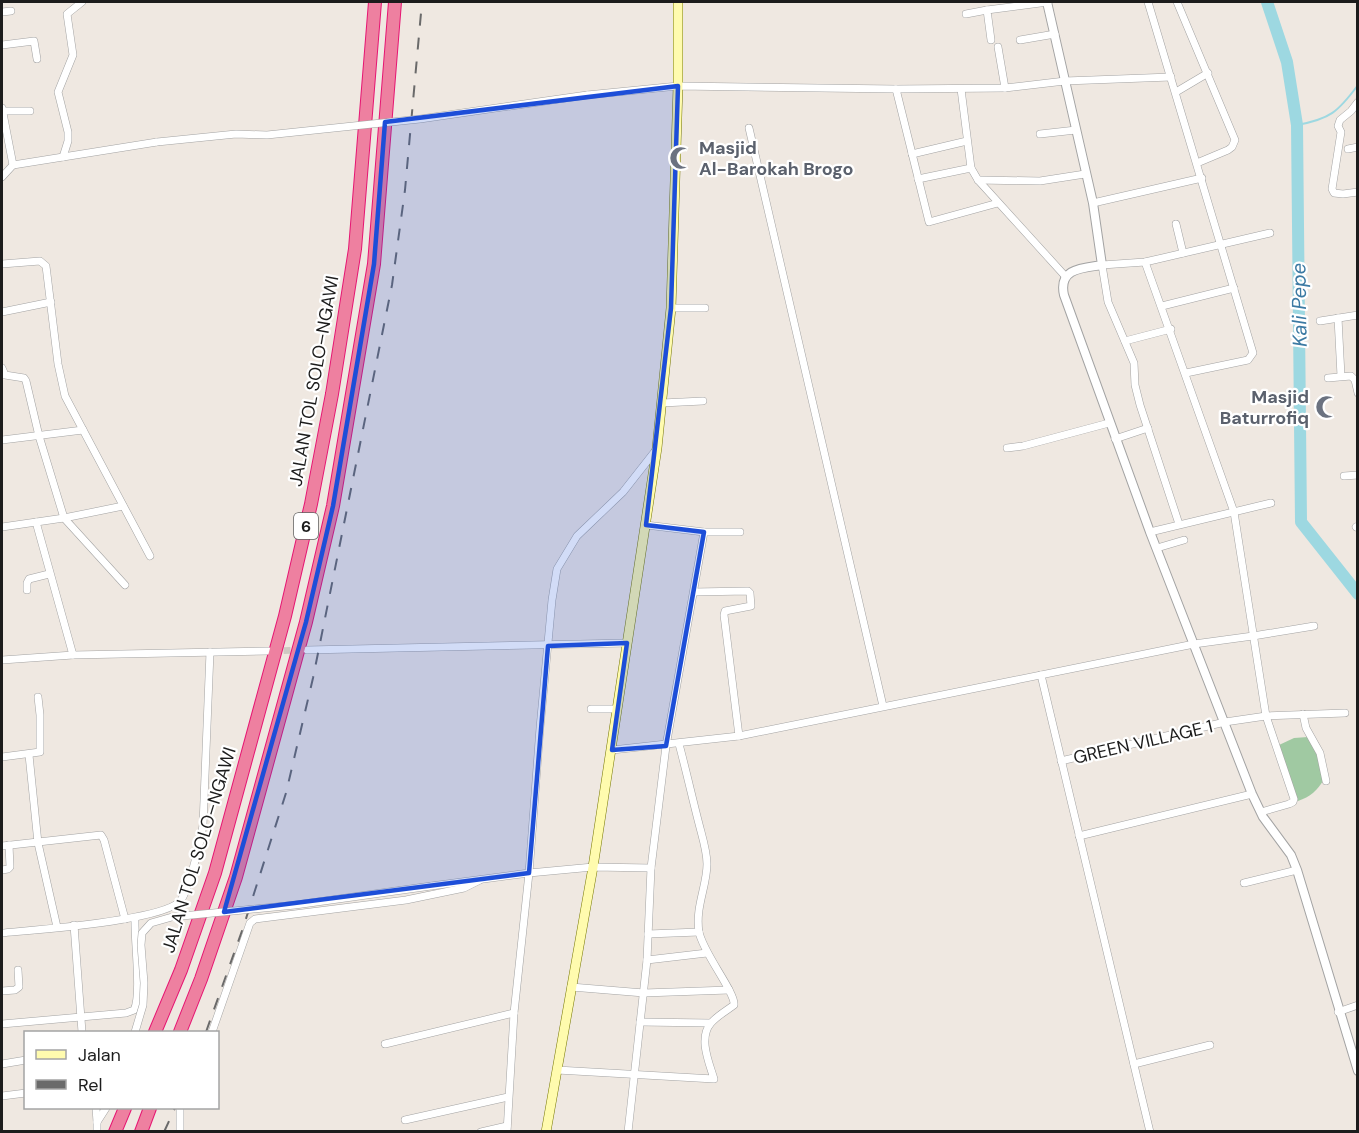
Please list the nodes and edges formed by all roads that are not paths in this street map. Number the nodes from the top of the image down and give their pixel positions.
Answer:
1 (82, 2) edge
2 (375, 2) edge
3 (395, 2) edge
4 (678, 2) edge
5 (1048, 2) edge
6 (1148, 2) edge
7 (1177, 2) edge
8 (987, 10) junction
9 (11, 11) dead end
10 (2, 12) edge
11 (966, 14) dead end
12 (1055, 34) junction
13 (992, 40) dead end
14 (1020, 40) dead end
15 (2, 45) edge
16 (998, 47) dead end
17 (37, 59) dead end
18 (1208, 73) junction
19 (1171, 77) junction
20 (1065, 81) junction
21 (678, 86) junction
22 (1005, 87) junction
23 (961, 88) junction
24 (896, 89) junction
25 (1176, 92) junction
26 (1358, 102) edge
27 (2, 110) edge
28 (30, 111) dead end
29 (749, 129) dead end
30 (1076, 130) junction
31 (1040, 134) dead end
32 (968, 141) junction
33 (1358, 147) edge
34 (1348, 149) dead end
35 (912, 154) junction
36 (63, 157) junction
37 (1197, 163) junction
38 (13, 165) junction
39 (971, 168) junction
40 (1085, 174) junction
41 (2, 177) edge
42 (1202, 178) junction
43 (918, 179) junction
44 (978, 180) junction
45 (1358, 192) edge
46 (998, 203) junction
47 (1093, 203) junction
48 (1176, 224) dead end
49 (1270, 233) dead end
50 (1221, 245) junction
51 (1183, 253) junction
52 (1145, 261) junction
53 (2, 264) edge
54 (1102, 265) junction
55 (1066, 277) junction
56 (1234, 288) junction
57 (51, 302) junction
58 (1162, 306) junction
59 (671, 308) junction
60 (705, 308) dead end
61 (2, 312) edge
62 (1358, 315) edge
63 (1338, 318) junction
64 (1320, 321) dead end
65 (1171, 329) junction
66 (1125, 341) junction
67 (2, 368) edge
68 (1186, 373) junction
69 (1341, 376) junction
70 (1328, 378) dead end
71 (1358, 393) edge
72 (703, 401) dead end
73 (662, 403) junction
74 (1109, 423) junction
75 (1148, 428) junction
76 (83, 430) junction
77 (39, 436) junction
78 (1115, 439) junction
79 (2, 440) edge
80 (657, 448) junction
81 (1007, 448) dead end
82 (1358, 475) edge
83 (1344, 476) dead end
84 (1271, 503) dead end
85 (123, 506) junction
86 (1234, 512) junction
87 (64, 518) junction
88 (36, 522) junction
89 (1179, 524) junction
90 (646, 525) junction
91 (2, 527) edge
92 (704, 532) junction
93 (740, 532) dead end
94 (1150, 532) junction
95 (1184, 540) dead end
96 (1157, 548) junction
97 (150, 555) dead end
98 (49, 574) junction
99 (125, 585) dead end
100 (27, 590) dead end
101 (694, 592) junction
102 (1314, 626) dead end
103 (1253, 636) junction
104 (627, 643) junction
105 (1194, 644) junction
106 (548, 646) junction
107 (307, 650) tunnel mouth
108 (269, 651) tunnel mouth
109 (210, 652) junction
110 (73, 655) junction
111 (2, 660) edge
112 (1041, 675) junction
113 (38, 697) dead end
114 (883, 706) junction
115 (591, 709) dead end
116 (616, 709) junction
117 (1345, 713) dead end
118 (1303, 714) junction
119 (1266, 716) junction
120 (1225, 722) junction
121 (739, 736) junction
122 (680, 744) junction
123 (666, 746) junction
124 (612, 750) junction
125 (29, 755) junction
126 (2, 757) edge
127 (1061, 761) junction
128 (1326, 781) dead end
129 (1252, 794) junction
130 (1261, 812) junction
131 (1079, 836) junction
132 (38, 843) junction
133 (5, 845) edge
134 (593, 867) junction
135 (651, 868) junction
136 (2, 870) edge
137 (1297, 870) junction
138 (530, 873) junction
139 (480, 880) junction
140 (1244, 884) dead end
141 (135, 918) junction
142 (125, 919) junction
143 (74, 925) junction
144 (57, 927) junction
145 (699, 932) junction
146 (2, 933) edge
147 (648, 934) junction
148 (707, 953) junction
149 (647, 960) junction
150 (18, 969) dead end
151 (572, 987) junction
152 (729, 990) junction
153 (2, 991) edge
154 (644, 993) junction
155 (1358, 1005) edge
156 (1338, 1012) junction
157 (514, 1013) junction
158 (83, 1017) junction
159 (640, 1022) junction
160 (710, 1023) junction
161 (2, 1024) edge
162 (82, 1031) edge
163 (135, 1031) edge
164 (155, 1031) edge
165 (180, 1031) edge
166 (212, 1031) edge
167 (386, 1044) dead end
168 (1210, 1045) dead end
169 (1353, 1045) edge
170 (24, 1060) edge
171 (2, 1064) edge
172 (1134, 1064) junction
173 (557, 1070) junction
174 (1358, 1071) edge
175 (634, 1075) junction
176 (24, 1093) edge
177 (2, 1096) edge
178 (508, 1097) junction
179 (96, 1109) edge
180 (105, 1109) edge
181 (124, 1109) edge
182 (149, 1109) edge
183 (180, 1109) edge
184 (405, 1120) dead end
185 (97, 1122) junction
186 (507, 1129) edge
187 (97, 1131) edge
188 (115, 1131) edge
189 (141, 1131) edge
190 (180, 1131) edge
191 (481, 1131) edge
192 (546, 1131) edge
193 (628, 1131) edge
194 (1149, 1131) edge

1 - 36 street
2 - 164 highway, JALAN TOL SOLO–NGAWI / 6
3 - 165 highway, 6
4 - 21 main road
5 - 8 street
5 - 12 street
6 - 19 street
7 - 18 street
8 - 11 street
8 - 13 street
9 - 10 street
12 - 14 street
12 - 20 street
15 - 17 street
16 - 22 street
18 - 25 street
18 - 37 street
19 - 20 street
19 - 25 street
20 - 22 street
20 - 30 street
21 - 24 street
21 - 36 street, bridge
21 - 59 main road
22 - 23 street
23 - 24 street
23 - 32 street
24 - 35 street
25 - 37 street
26 - 45 street
27 - 28 street
27 - 38 street
29 - 114 street
30 - 31 street
30 - 40 street
32 - 35 street
32 - 39 street
33 - 34 street
35 - 43 street
36 - 38 street
37 - 42 street
38 - 41 street
39 - 43 street
39 - 44 street
40 - 44 street
40 - 47 street
42 - 47 street
42 - 50 street
43 - 46 street
44 - 46 street
46 - 55 street
47 - 54 street
48 - 51 street
49 - 50 street
50 - 51 street
50 - 56 street
51 - 52 street
52 - 54 street
52 - 58 street
53 - 57 street
54 - 55 street
54 - 66 street
55 - 74 street
56 - 58 street
56 - 68 street
57 - 61 street
57 - 76 street
58 - 65 street
59 - 60 street
59 - 73 main road
62 - 63 street
63 - 64 street
63 - 69 street
65 - 66 street
65 - 68 street
66 - 75 street
67 - 77 street
68 - 86 street
69 - 70 street
69 - 71 street
72 - 73 street
73 - 80 main road
74 - 78 street
74 - 81 street
75 - 78 street
75 - 89 street
76 - 77 street
76 - 85 street
77 - 79 street
77 - 87 street
78 - 94 street
80 - 90 main road
80 - 106 street
82 - 83 street
84 - 86 street
85 - 87 street
85 - 97 street
86 - 89 street
86 - 103 street
87 - 88 street
87 - 99 street
88 - 91 street
88 - 98 street
89 - 94 street
90 - 92 street
90 - 104 main road
92 - 93 street
92 - 101 street
94 - 96 street
95 - 96 street
96 - 105 street
98 - 100 street
98 - 110 street
101 - 121 street
101 - 123 street
102 - 103 street
103 - 105 street
103 - 119 street
104 - 106 street
104 - 116 main road
105 - 112 street
105 - 120 street
106 - 107 street
106 - 138 street
108 - 109 street
109 - 110 street
109 - 141 street
110 - 111 street
112 - 114 street
112 - 127 street
113 - 125 street
114 - 121 street
115 - 116 street
116 - 124 main road
117 - 118 street, GREEN VILLAGE 1
118 - 119 street, GREEN VILLAGE 1
118 - 128 street
119 - 120 street, GREEN VILLAGE 1
119 - 130 street
120 - 127 street, GREEN VILLAGE 1
120 - 129 street
121 - 122 street
122 - 123 street
122 - 145 street
123 - 124 street
123 - 135 street
124 - 134 main road
125 - 126 street
125 - 132 street
127 - 131 street
129 - 130 street
129 - 131 street
130 - 137 street
131 - 172 street
132 - 133 street
132 - 142 street
132 - 144 street
133 - 136 street
134 - 135 street
134 - 138 street
134 - 151 main road
135 - 147 street
137 - 140 street
137 - 156 street
138 - 139 street
138 - 157 street
139 - 163 street, bridge
139 - 166 street
141 - 142 street
141 - 158 street
142 - 143 street
143 - 144 street
143 - 158 street
144 - 146 street
145 - 147 street
145 - 148 street
147 - 149 street
148 - 149 street
148 - 152 street
149 - 154 street
150 - 153 street
151 - 154 street
151 - 173 main road
152 - 154 street
152 - 160 street
154 - 159 street
155 - 156 street
156 - 169 street
157 - 167 street
157 - 178 street
158 - 161 street
158 - 162 street
159 - 160 street
159 - 175 street
160 - 175 street
168 - 172 street
169 - 174 street
170 - 171 street
172 - 194 street
173 - 175 street
173 - 192 main road
175 - 193 street
176 - 177 street
178 - 184 street
178 - 186 street
179 - 185 street
180 - 185 street
181 - 188 highway
182 - 189 highway
183 - 190 street
185 - 187 street
186 - 191 street

